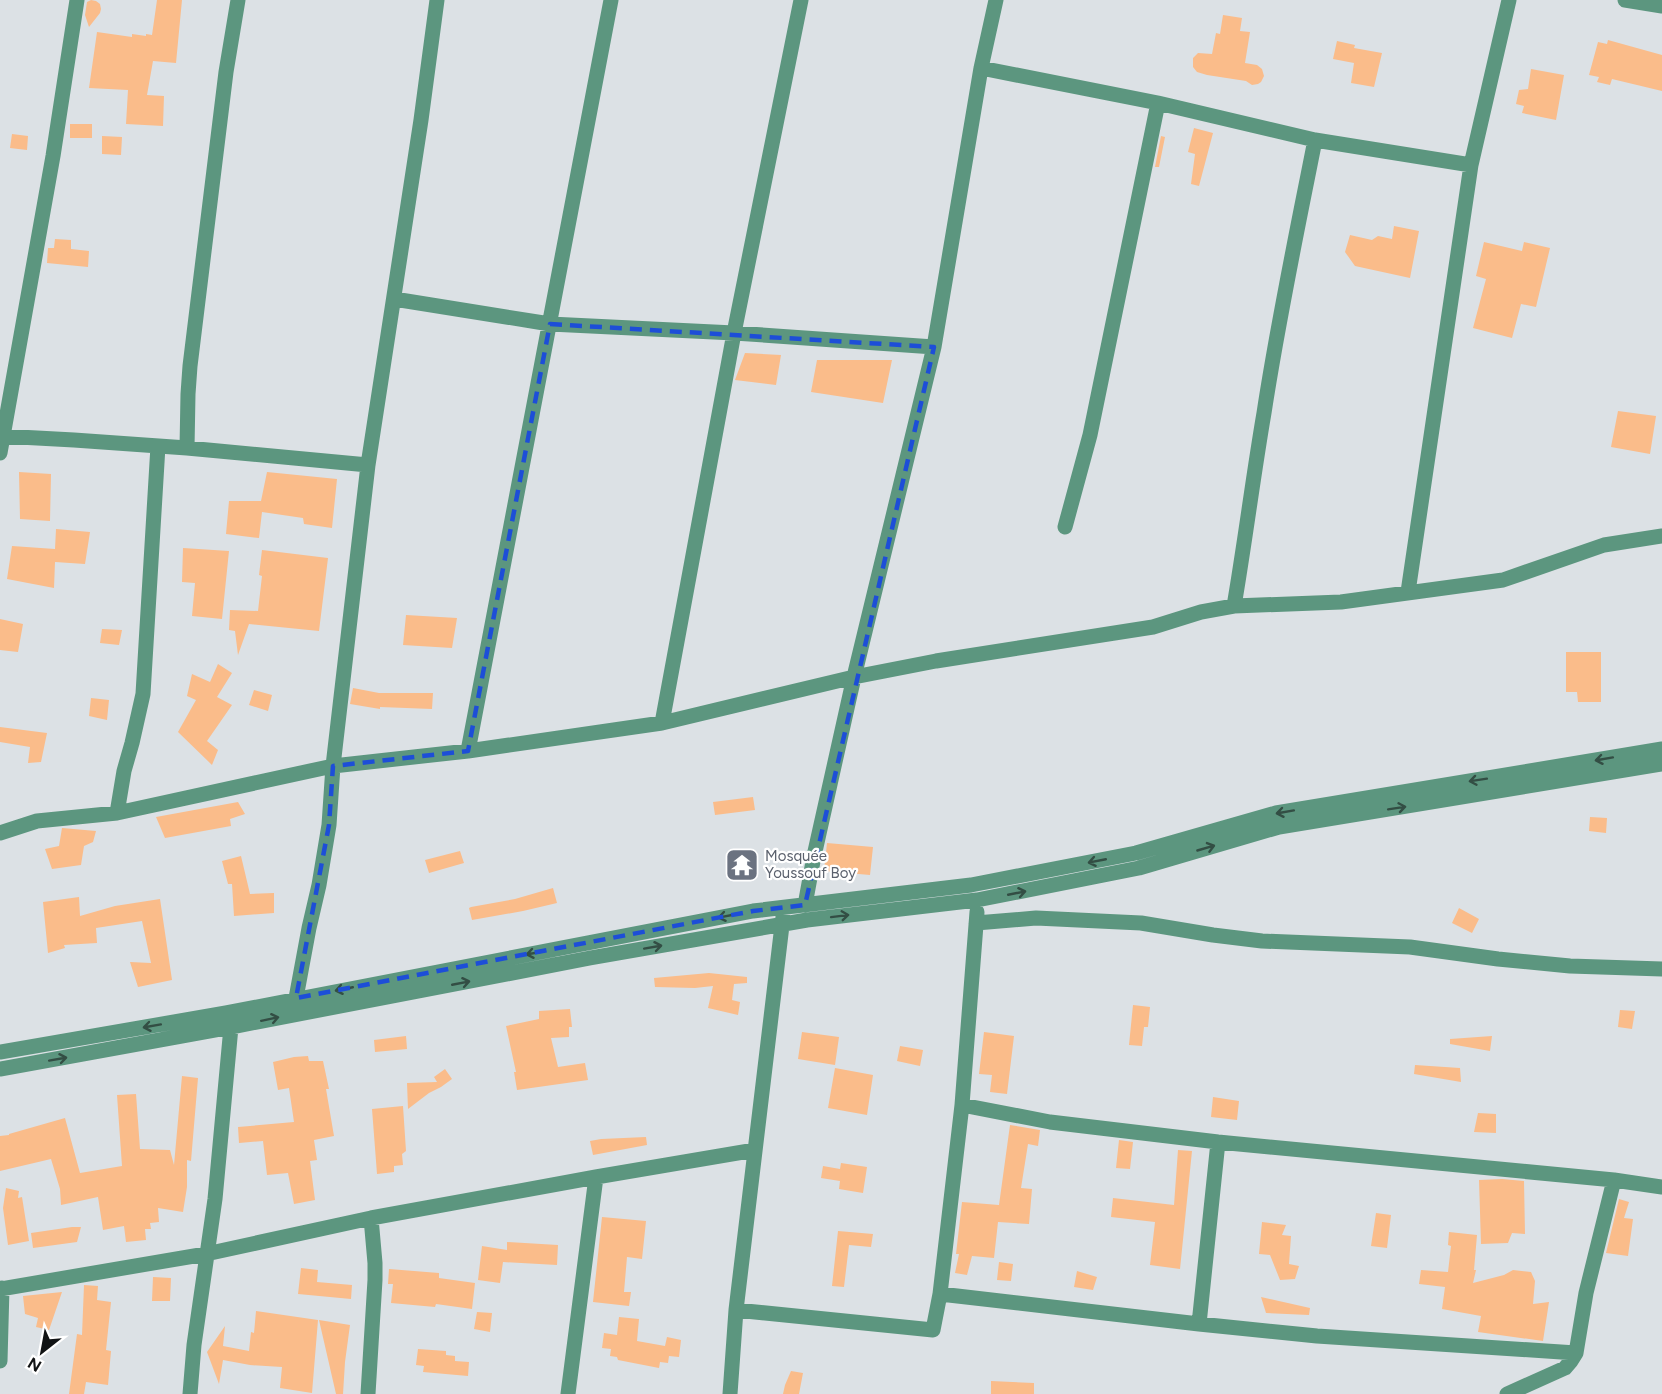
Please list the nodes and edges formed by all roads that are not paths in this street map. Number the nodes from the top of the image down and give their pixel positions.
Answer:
1 (77, 0) edge
2 (238, 0) edge
3 (437, 0) edge
4 (611, 0) edge
5 (801, 0) edge
6 (996, 0) edge
7 (1509, 0) edge
8 (1625, 0) edge
9 (1662, 6) edge
10 (981, 68) junction
11 (1158, 103) junction
12 (1315, 140) junction
13 (1471, 165) junction
14 (394, 299) junction
15 (550, 324) junction
16 (734, 333) junction
17 (934, 347) junction
18 (1, 436) edge
19 (158, 446) junction
20 (187, 448) junction
21 (0, 453) edge
22 (368, 465) junction
23 (1065, 527) dead end
24 (1662, 536) edge
25 (1408, 592) junction
26 (1234, 606) junction
27 (854, 677) junction
28 (662, 723) junction
29 (1662, 749) edge
30 (468, 751) junction
31 (1662, 764) edge
32 (333, 766) junction
33 (117, 813) junction
34 (0, 833) edge
35 (978, 900) junction
36 (805, 905) junction
37 (785, 907) junction
38 (976, 923) junction
39 (783, 924) junction
40 (1662, 969) edge
41 (296, 998) junction
42 (231, 1028) junction
43 (0, 1052) edge
44 (0, 1069) edge
45 (962, 1105) junction
46 (1218, 1142) junction
47 (755, 1150) junction
48 (596, 1177) junction
49 (1614, 1180) junction
50 (1662, 1187) edge
51 (371, 1218) junction
52 (206, 1254) junction
53 (1, 1288) edge
54 (940, 1294) junction
55 (736, 1310) junction
56 (1199, 1324) junction
57 (1576, 1353) junction
58 (0, 1361) edge
59 (190, 1394) edge
60 (368, 1394) edge
61 (568, 1394) edge
62 (730, 1394) edge
63 (1507, 1394) edge

1 - 18 street
2 - 20 street
3 - 14 street
4 - 15 street
5 - 16 street
6 - 10 street
7 - 13 street
8 - 9 street
10 - 11 street
10 - 17 street
11 - 12 street
11 - 23 street
12 - 13 street
12 - 26 street
13 - 25 street
14 - 15 street
14 - 22 street
15 - 16 street
15 - 30 street
16 - 17 street
16 - 28 street
17 - 27 street
18 - 19 street
18 - 21 street
19 - 20 street
19 - 33 street
20 - 22 street
22 - 32 street
24 - 25 street
25 - 26 street
26 - 27 street
27 - 28 street
27 - 36 street
28 - 30 street
29 -> 36 street
30 - 32 street
35 -> 31 street
32 - 33 street
32 - 41 street
33 - 34 street
35 - 38 street
39 -> 35 street
36 - 37 street
37 - 39 street
37 -> 41 street
38 - 40 street
38 - 45 street
42 -> 39 street
39 - 47 street
41 -> 43 street
44 -> 42 street
42 - 52 street
45 - 46 street
45 - 54 street
46 - 49 street
46 - 56 street
47 - 48 street
47 - 55 street
48 - 51 street
48 - 61 street
49 - 50 street
49 - 57 street
51 - 52 street
51 - 60 street
52 - 53 street
52 - 59 street
53 - 58 street
54 - 55 street
54 - 56 street
55 - 62 street
56 - 57 street
57 - 63 street

